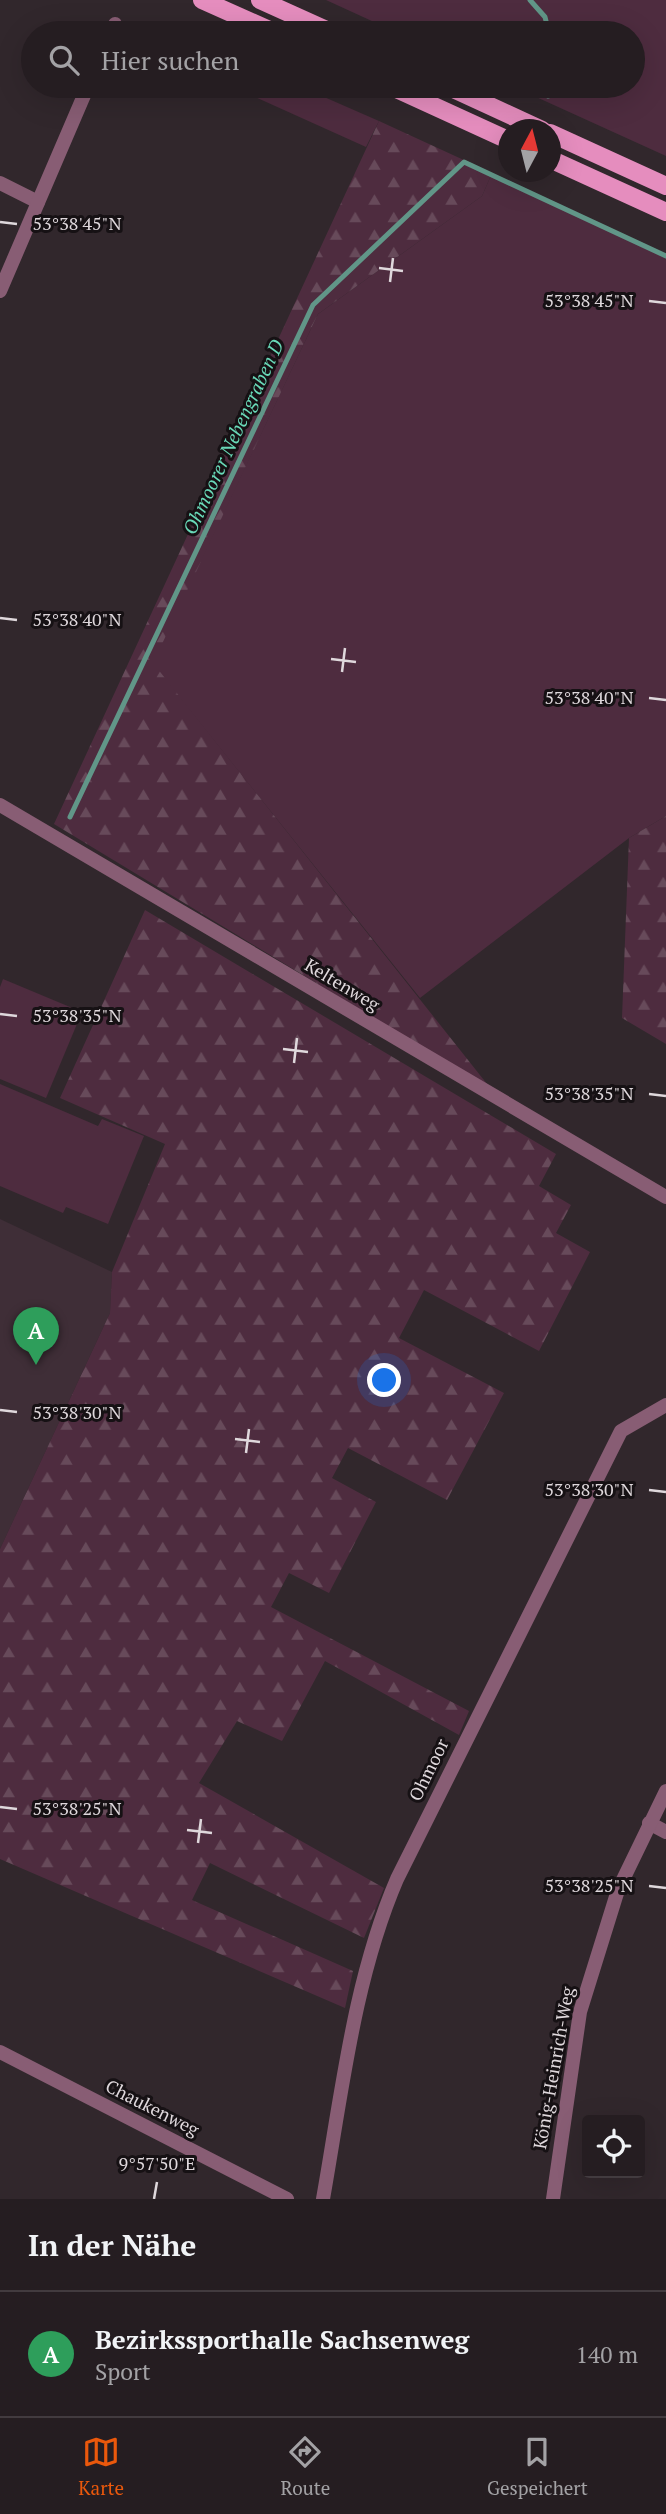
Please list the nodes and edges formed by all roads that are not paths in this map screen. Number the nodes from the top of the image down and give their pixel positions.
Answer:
1 (202, 0) edge
2 (260, 0) edge
3 (249, 21) edge
4 (306, 21) edge
5 (83, 98) edge
6 (416, 98) edge
7 (473, 98) edge
8 (518, 119) edge
9 (498, 135) edge
10 (561, 138) edge
11 (561, 164) edge
12 (0, 183) edge
13 (666, 186) edge
14 (38, 202) junction
15 (666, 212) edge
16 (0, 291) edge
17 (0, 805) edge
18 (666, 1197) edge
19 (666, 1405) edge
20 (666, 1791) edge
21 (649, 1824) junction
22 (666, 1832) edge
23 (0, 2052) edge
24 (288, 2199) edge
25 (323, 2199) edge
26 (552, 2199) edge

1 - 3 main road
2 - 4 main road
5 - 14 street
6 - 9 main road
7 - 8 main road
10 - 13 main road
11 - 15 main road
12 - 14 street
14 - 16 street
17 - 18 street, Keltenweg
19 - 25 street, Ohmoor
20 - 21 street, König-Heinrich-Weg
21 - 22 street
21 - 26 street, König-Heinrich-Weg
23 - 24 street, Chaukenweg

